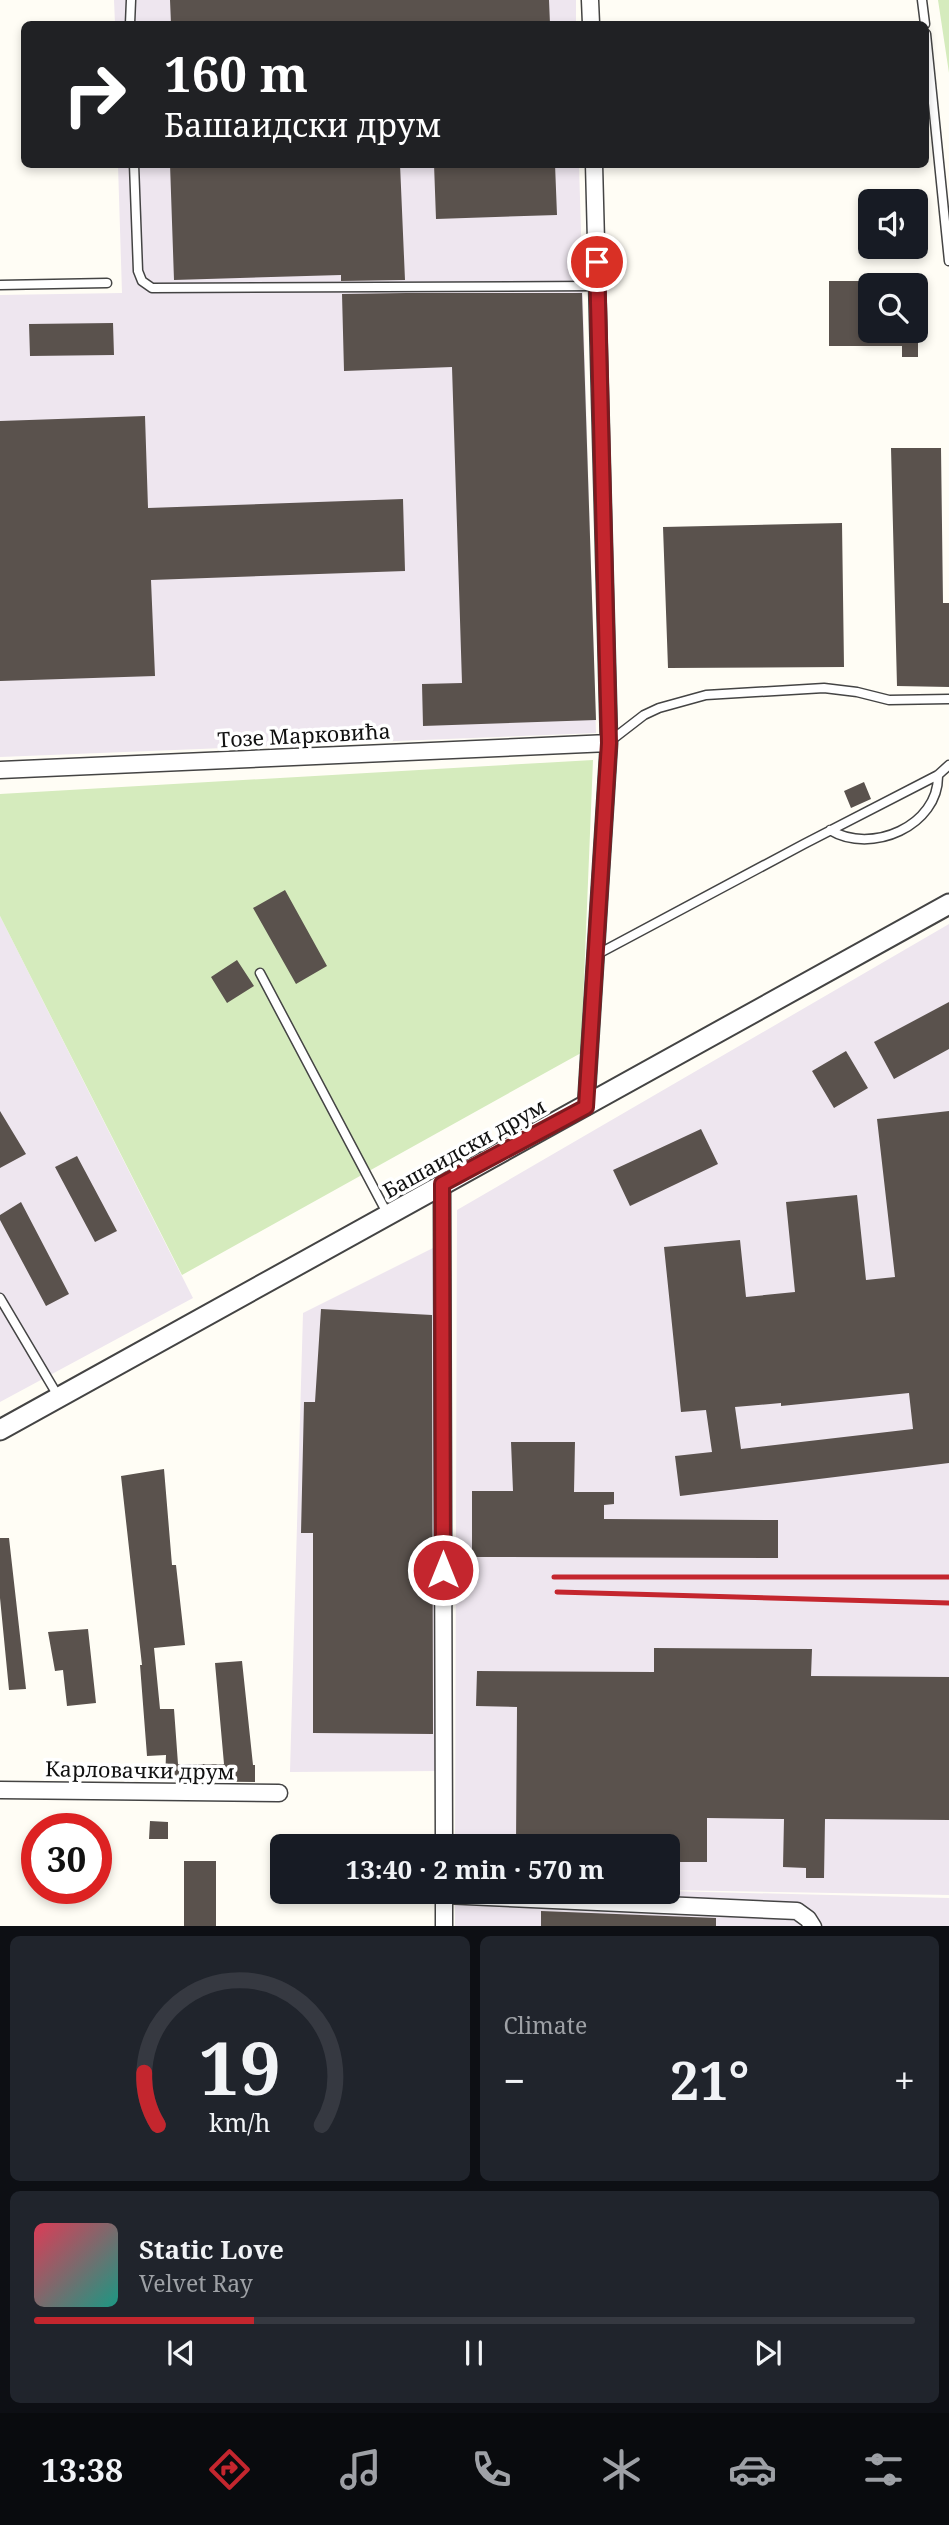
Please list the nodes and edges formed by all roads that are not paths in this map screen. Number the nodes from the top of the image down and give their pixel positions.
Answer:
1 (131, 0) edge
2 (590, 0) edge
3 (922, 0) edge
4 (130, 21) edge
5 (591, 21) edge
6 (925, 21) edge
7 (929, 64) edge
8 (134, 168) edge
9 (594, 168) edge
10 (949, 261) edge
11 (107, 283) dead end
12 (0, 285) edge
13 (597, 286) junction
14 (949, 699) edge
15 (609, 743) junction
16 (949, 765) edge
17 (0, 769) edge
18 (938, 775) junction
19 (830, 830) junction
20 (949, 904) edge
21 (596, 955) junction
22 (260, 973) dead end
23 (586, 1107) junction
24 (442, 1184) junction
25 (388, 1215) junction
26 (0, 1298) edge
27 (59, 1399) junction
28 (0, 1430) edge
29 (0, 1790) edge
30 (279, 1793) dead end
31 (444, 1834) edge
32 (444, 1904) edge
33 (660, 1904) edge
34 (444, 1926) edge
35 (812, 1926) edge

1 - 4 lane
2 - 5 street
3 - 6 lane
7 - 10 lane
8 - 13 lane
9 - 13 street
11 - 12 lane
13 - 15 street
14 - 15 lane
15 - 17 street, Тозе Марковића
15 - 21 street
16 - 18 lane
18 - 19 lane
18 - 19 lane
19 - 21 lane
20 - 23 street, Башаидски друм
21 - 23 street
22 - 25 lane
23 - 24 street, Башаидски друм
24 - 25 street, Башаидски друм
24 - 31 street
25 - 27 street, Башаидски друм
26 - 27 lane
27 - 28 street, Башаидски друм
29 - 30 street, Карловачки друм
32 - 34 street
33 - 35 street

